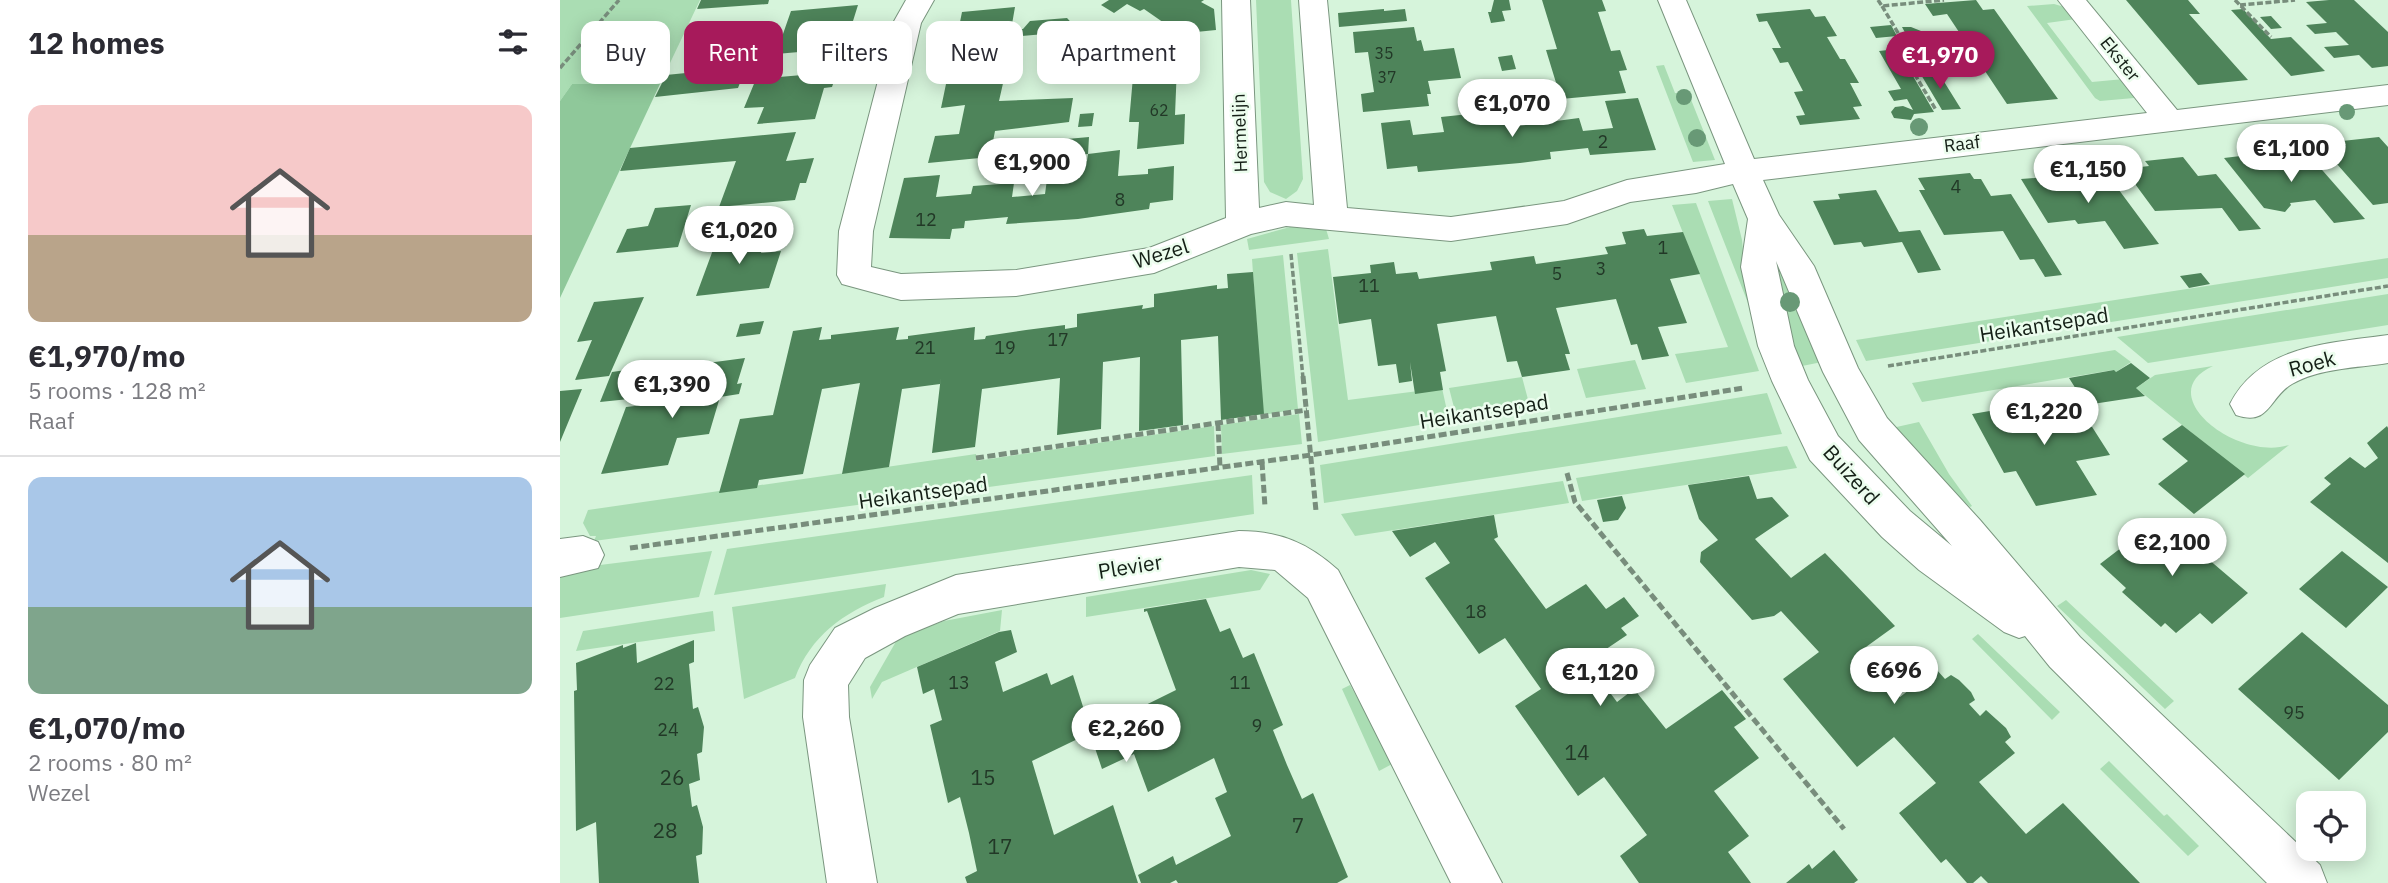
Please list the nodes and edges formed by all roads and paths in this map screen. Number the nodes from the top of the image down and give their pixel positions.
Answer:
1 (620, 0) edge
2 (920, 0) edge
3 (1236, 0) edge
4 (1313, 0) edge
5 (1672, 0) edge
6 (1878, 0) edge
7 (1944, 0) edge
8 (2072, 0) edge
9 (2235, 0) edge
10 (2295, 0) edge
11 (2240, 5) junction
12 (1882, 6) junction
13 (2272, 37) dead end
14 (560, 68) edge
15 (2388, 95) edge
16 (1936, 110) dead end
17 (2168, 119) junction
18 (1744, 171) junction
19 (1331, 216) junction
20 (1764, 219) junction
21 (1243, 224) junction
22 (1290, 250) dead end
23 (2388, 286) edge
24 (2388, 349) edge
25 (1841, 372) junction
26 (1790, 381) junction
27 (2249, 404) dead end
28 (1307, 410) junction
29 (1218, 423) junction
30 (1311, 455) junction
31 (975, 458) dead end
32 (1220, 468) junction
33 (1567, 473) dead end
34 (1316, 511) dead end
35 (572, 556) edge
36 (2065, 652) junction
37 (1844, 829) dead end
38 (852, 883) edge
39 (1478, 883) edge
40 (2302, 883) edge

1 - 14 path
2 - 21 street, Wezel
3 - 21 street, Hermelijn
4 - 19 street
5 - 18 street, Buizerd
6 - 12 path
7 - 12 path
8 - 17 street, Ekster
9 - 11 path
10 - 11 path
11 - 13 path
12 - 16 path
15 - 17 street, Raaf
17 - 18 street, Raaf
18 - 19 street, Wezel
18 - 20 street, Buizerd
19 - 21 street, Wezel
20 - 25 street, Buizerd
20 - 26 street, Buizerd
22 - 28 path
23 - 25 path, Heikantsepad
24 - 27 street, Roek
25 - 36 street, Buizerd
26 - 30 path, Heikantsepad
26 - 36 street, Buizerd
28 - 29 path
28 - 30 path
29 - 31 path
29 - 32 path
30 - 32 path, Heikantsepad
30 - 34 path
32 - 35 path, Heikantsepad
33 - 37 path
36 - 40 street, Buizerd
38 - 39 street, Plevier

